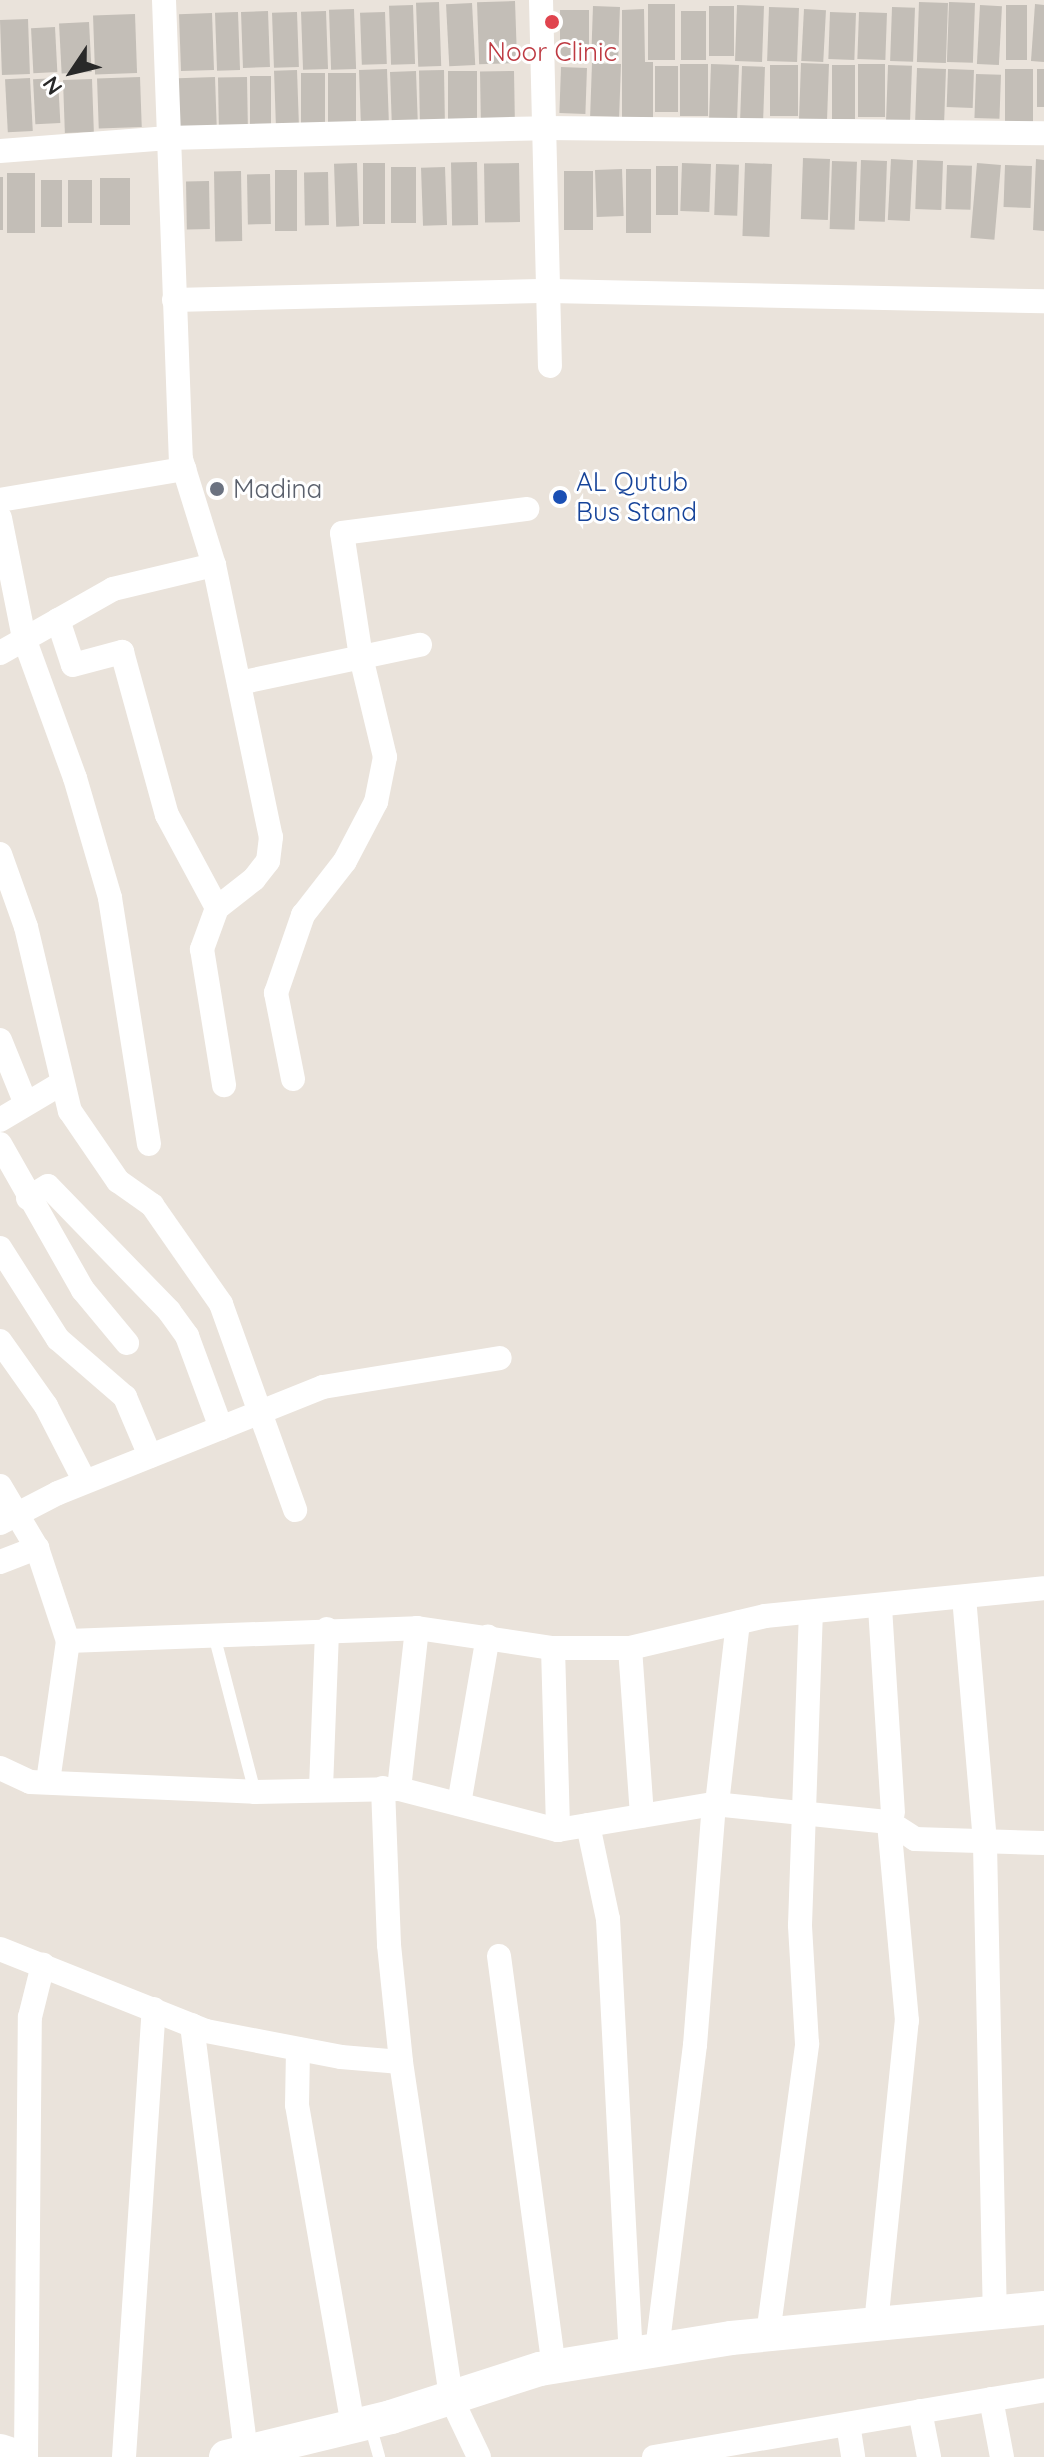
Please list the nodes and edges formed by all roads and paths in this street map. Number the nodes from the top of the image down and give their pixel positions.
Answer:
1 (164, 0) edge
2 (541, 0) edge
3 (545, 128) junction
4 (1044, 133) edge
5 (168, 138) junction
6 (0, 151) edge
7 (550, 291) junction
8 (174, 300) junction
9 (1044, 301) edge
10 (550, 366) dead end
11 (184, 469) junction
12 (0, 500) edge
13 (527, 509) dead end
14 (0, 518) edge
15 (214, 565) junction
16 (58, 620) junction
17 (24, 638) junction
18 (420, 645) dead end
19 (0, 653) edge
20 (361, 657) junction
21 (239, 683) junction
22 (0, 854) edge
23 (217, 908) junction
24 (0, 1040) edge
25 (293, 1079) dead end
26 (62, 1083) junction
27 (224, 1085) dead end
28 (26, 1104) junction
29 (0, 1120) edge
30 (0, 1144) edge
31 (149, 1144) dead end
32 (28, 1198) junction
33 (0, 1248) edge
34 (0, 1341) edge
35 (127, 1343) dead end
36 (500, 1358) dead end
37 (262, 1412) junction
38 (221, 1428) junction
39 (150, 1456) junction
40 (85, 1482) junction
41 (0, 1486) edge
42 (295, 1510) dead end
43 (9, 1520) edge
44 (37, 1548) junction
45 (0, 1562) edge
46 (1044, 1588) edge
47 (964, 1597) junction
48 (880, 1607) junction
49 (811, 1613) junction
50 (738, 1622) junction
51 (417, 1628) junction
52 (327, 1629) junction
53 (214, 1635) junction
54 (488, 1636) junction
55 (68, 1641) junction
56 (553, 1648) junction
57 (630, 1648) junction
58 (0, 1768) edge
59 (48, 1782) junction
60 (321, 1788) junction
61 (391, 1788) junction
62 (255, 1792) junction
63 (716, 1800) junction
64 (459, 1804) junction
65 (805, 1815) junction
66 (642, 1816) junction
67 (891, 1818) junction
68 (588, 1825) junction
69 (558, 1830) junction
70 (1044, 1843) edge
71 (985, 1844) junction
72 (0, 1949) edge
73 (499, 1956) dead end
74 (43, 1965) junction
75 (154, 2009) junction
76 (192, 2025) junction
77 (298, 2049) junction
78 (401, 2062) junction
79 (1044, 2308) edge
80 (995, 2313) junction
81 (876, 2324) junction
82 (768, 2334) junction
83 (644, 2352) junction
84 (554, 2367) junction
85 (1044, 2390) edge
86 (451, 2398) junction
87 (991, 2399) junction
88 (920, 2411) junction
89 (361, 2424) junction
90 (848, 2424) junction
91 (778, 2446) edge
92 (0, 2451) edge
93 (700, 2453) edge
94 (236, 2455) edge
95 (18, 2457) edge
96 (26, 2457) edge
97 (124, 2457) edge
98 (379, 2457) edge
99 (479, 2457) edge
100 (654, 2457) edge
101 (853, 2457) edge
102 (929, 2457) edge
103 (1002, 2457) edge

1 - 5 street
2 - 3 street
3 - 4 street
3 - 5 street
3 - 7 street
5 - 6 street
5 - 8 street
7 - 8 street
7 - 9 street
7 - 10 street
8 - 11 street
11 - 12 street
11 - 15 street
13 - 20 street
14 - 17 street
15 - 16 street
15 - 21 street
16 - 17 street
16 - 23 street
17 - 19 street
17 - 31 street
18 - 20 street
20 - 21 street
20 - 25 street
21 - 23 street
22 - 26 street
23 - 27 street
24 - 28 street
26 - 28 street
26 - 37 street
28 - 29 street
30 - 32 street
32 - 35 street
32 - 38 street
33 - 39 street
34 - 40 street
36 - 37 street
37 - 38 street
37 - 42 street
38 - 39 street
39 - 40 street
40 - 43 street
41 - 43 street
43 - 44 street
44 - 45 street
44 - 55 street
46 - 47 street
47 - 48 street
47 - 71 street
48 - 49 street
48 - 67 street
49 - 50 street
49 - 65 street
50 - 57 street
50 - 63 street
51 - 52 street
51 - 54 street
51 - 61 street
52 - 53 street
52 - 60 street
53 - 55 street
53 - 62 lane
54 - 56 street
54 - 64 street
55 - 59 street
56 - 57 street
56 - 69 street
57 - 66 street
58 - 59 street
59 - 62 street
60 - 61 street
60 - 62 street
61 - 64 street
61 - 78 street
63 - 65 street
63 - 66 street
63 - 83 street
64 - 69 street
65 - 67 street
65 - 82 street
66 - 68 street
67 - 71 street
67 - 81 street
68 - 69 street
68 - 83 street
70 - 71 street
71 - 80 street
72 - 74 street
73 - 84 street
74 - 75 street
74 - 96 street
75 - 76 street
75 - 97 street
76 - 77 street
76 - 94 street
77 - 78 street
77 - 89 street
78 - 86 street
79 - 80 street
80 - 81 street
81 - 82 street
82 - 83 street
83 - 84 street
84 - 86 street
85 - 87 street
86 - 89 street
86 - 99 street
87 - 88 street
87 - 103 street
88 - 90 street
88 - 102 street
89 - 94 street
89 - 98 lane
90 - 91 street
90 - 101 street
91 - 93 street
92 - 95 street
93 - 100 street

